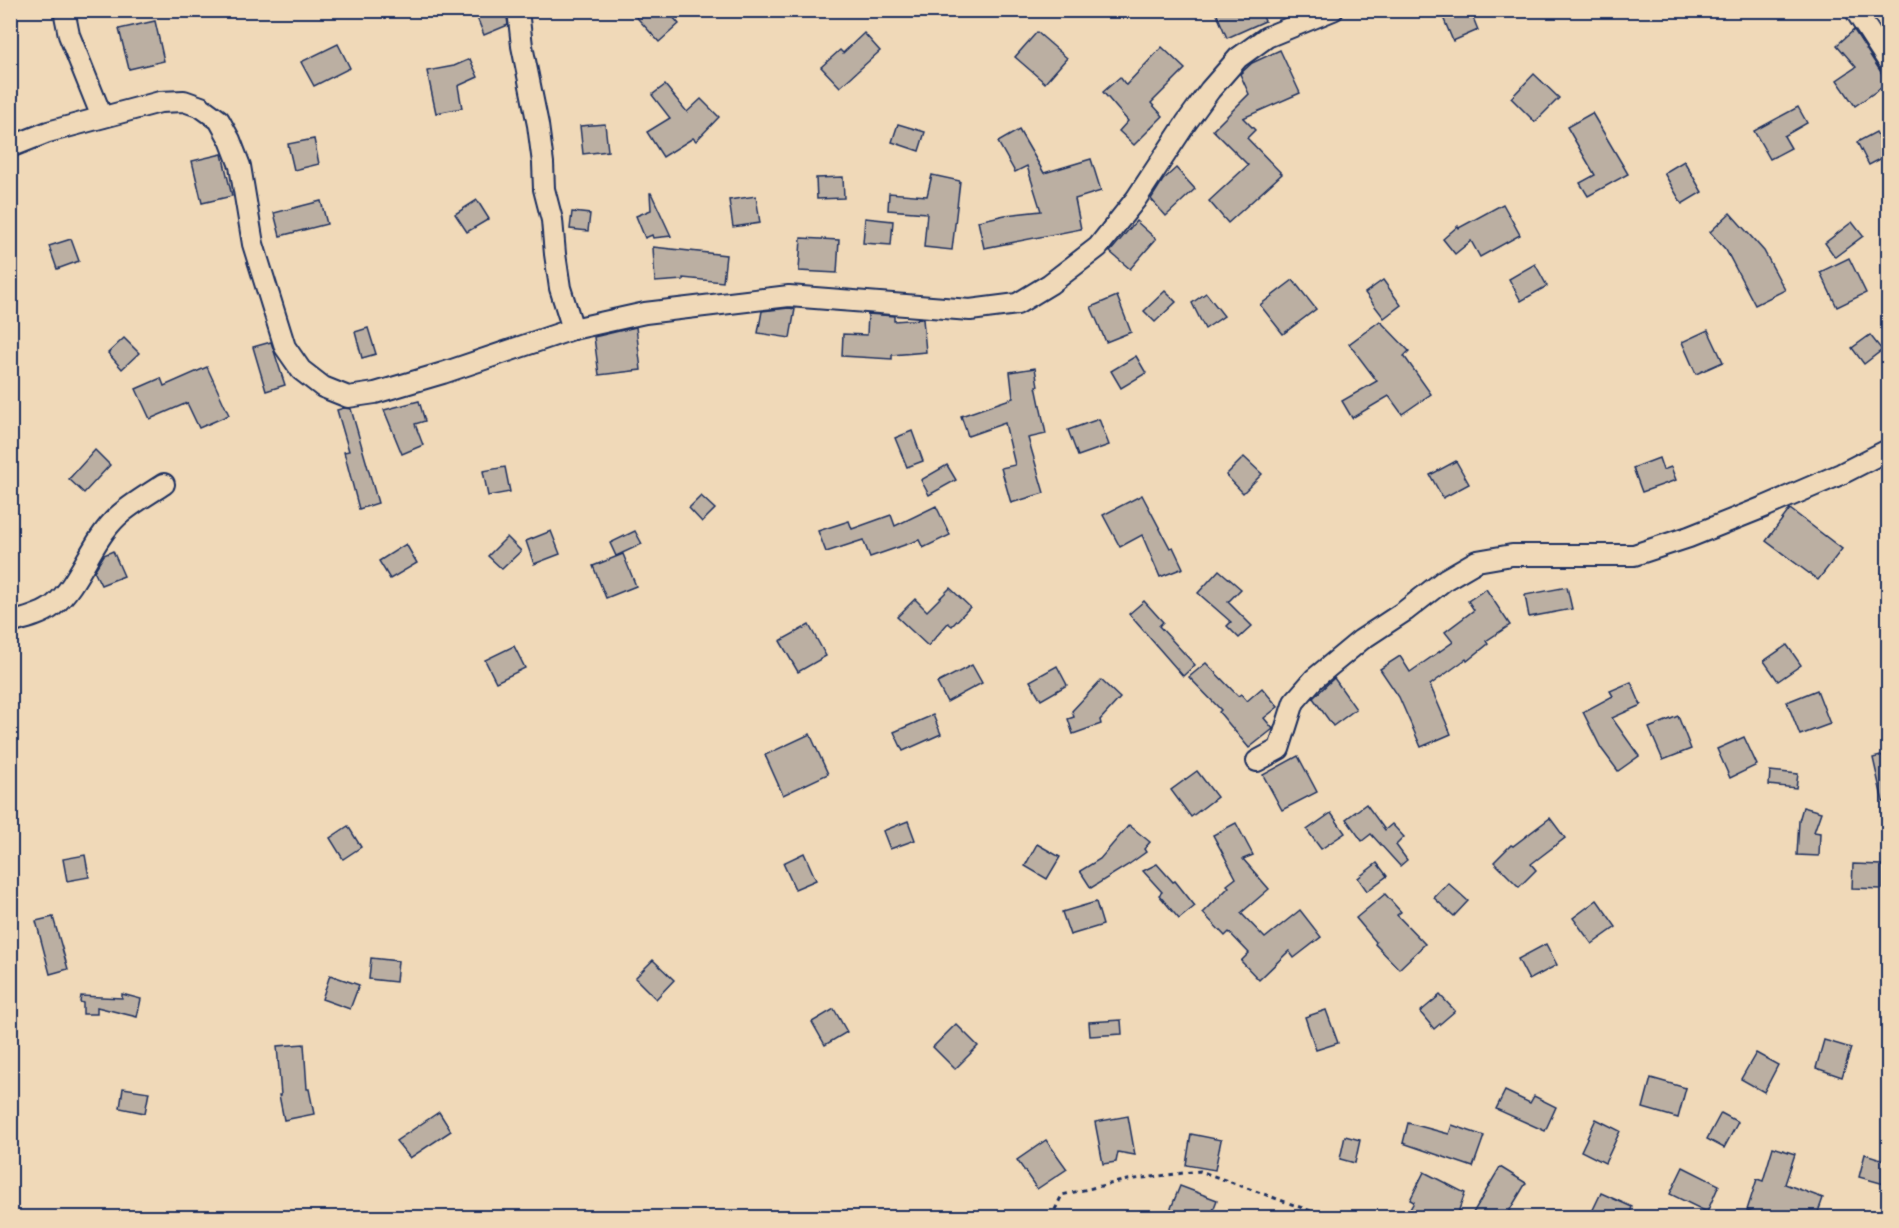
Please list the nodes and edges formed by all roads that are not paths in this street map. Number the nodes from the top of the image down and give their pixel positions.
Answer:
1 (64, 10) edge
2 (518, 10) edge
3 (1333, 10) edge
4 (1855, 10) edge
5 (1888, 61) edge
6 (102, 117) junction
7 (10, 147) edge
8 (573, 329) junction
9 (1888, 450) edge
10 (164, 484) dead end
11 (10, 623) edge
12 (1257, 761) dead end

1 - 6 street
2 - 8 street
3 - 8 street
4 - 5 street
6 - 7 street
6 - 8 street
9 - 12 street
10 - 11 street

